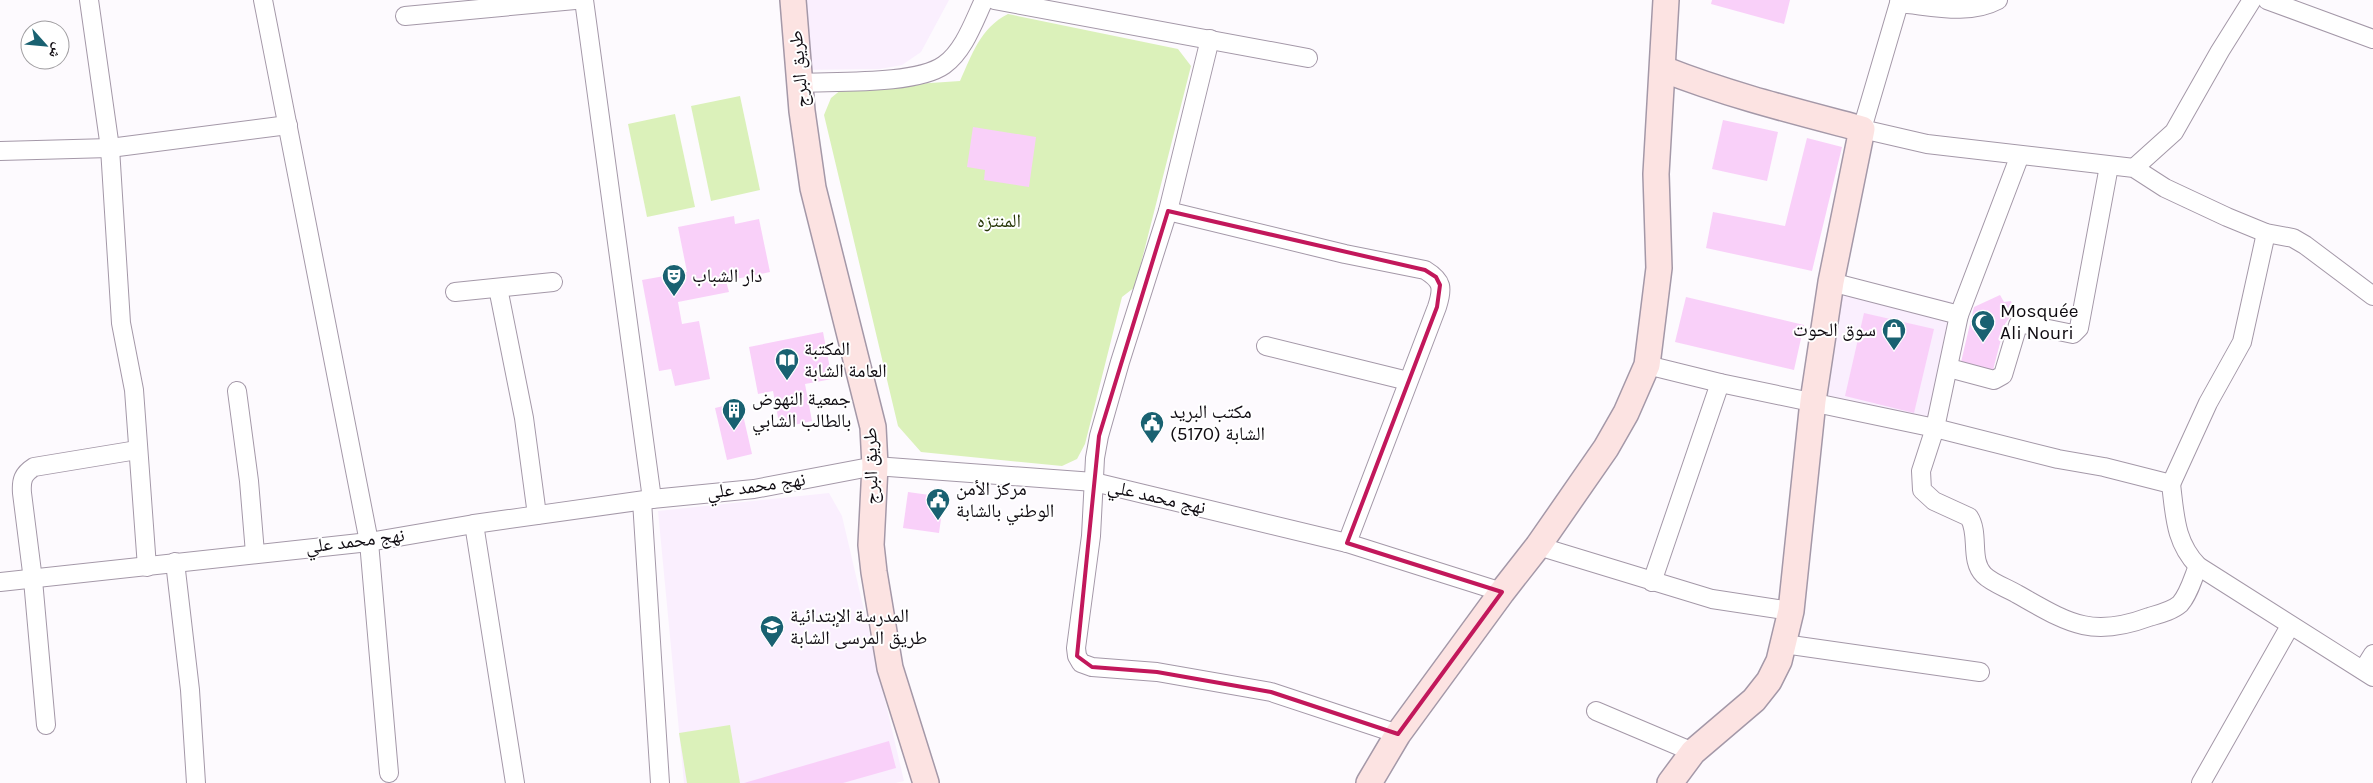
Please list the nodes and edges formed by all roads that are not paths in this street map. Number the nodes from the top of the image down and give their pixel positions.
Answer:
1 (89, 0) edge
2 (263, 0) edge
3 (575, 0) edge
4 (584, 0) edge
5 (793, 0) edge
6 (984, 0) edge
7 (994, 0) edge
8 (1666, 0) edge
9 (1998, 0) edge
10 (2252, 0) edge
11 (2267, 0) edge
12 (1900, 1) edge
13 (405, 16) dead end
14 (1210, 39) junction
15 (2373, 39) edge
16 (1308, 58) dead end
17 (1663, 70) junction
18 (799, 83) junction
19 (288, 126) junction
20 (1862, 129) junction
21 (110, 148) junction
22 (0, 151) edge
23 (2020, 155) junction
24 (2109, 166) junction
25 (2134, 168) junction
26 (1168, 211) junction
27 (2266, 233) junction
28 (553, 282) dead end
29 (1831, 282) junction
30 (498, 288) junction
31 (456, 292) dead end
32 (2373, 296) edge
33 (1959, 315) junction
34 (1266, 346) dead end
35 (1647, 365) junction
36 (1949, 368) junction
37 (1408, 381) junction
38 (1720, 383) junction
39 (237, 391) dead end
40 (1813, 401) junction
41 (1935, 428) junction
42 (137, 450) junction
43 (875, 466) junction
44 (1094, 482) junction
45 (2172, 484) junction
46 (647, 500) junction
47 (537, 515) junction
48 (474, 524) junction
49 (369, 542) junction
50 (1347, 543) junction
51 (1538, 546) junction
52 (255, 553) junction
53 (175, 562) junction
54 (2198, 566) junction
55 (147, 567) junction
56 (33, 580) junction
57 (0, 582) edge
58 (1652, 582) junction
59 (1502, 592) junction
60 (1791, 610) junction
61 (2290, 626) junction
62 (1784, 644) junction
63 (2373, 654) edge
64 (1980, 672) dead end
65 (2368, 674) edge
66 (1596, 711) dead end
67 (46, 725) dead end
68 (1398, 734) junction
69 (1694, 752) junction
70 (389, 773) dead end
71 (196, 782) edge
72 (1673, 782) edge
73 (515, 783) edge
74 (660, 783) edge
75 (926, 783) edge
76 (1369, 783) edge
77 (2202, 783) edge

1 - 21 street
2 - 19 street
3 - 13 street
4 - 46 street
5 - 18 street, طريق البرج
6 - 18 street
7 - 14 street
8 - 17 street
9 - 12 street
10 - 25 street
11 - 15 street
12 - 20 street
14 - 16 street
14 - 26 street
17 - 20 street
17 - 35 street
18 - 43 street, طريق البرج
19 - 21 street
19 - 49 street
20 - 23 street
20 - 29 street
21 - 22 street
21 - 42 street
23 - 24 street
23 - 33 street
24 - 25 street
24 - 36 street
25 - 27 street
26 - 37 street
26 - 44 street
27 - 32 street
27 - 45 street
28 - 30 street
29 - 33 street
29 - 40 street
30 - 31 street
30 - 47 street
33 - 36 street
34 - 37 street
35 - 38 street
35 - 51 street
36 - 41 street
37 - 50 street
38 - 40 street
38 - 58 street
39 - 52 street
40 - 41 street
40 - 60 street
41 - 45 street
41 - 54 street
42 - 55 street
42 - 56 street
43 - 44 street, نهج محمد علي
43 - 46 street, نهج محمد علي
43 - 75 street, طريق البرج
44 - 50 street, نهج محمد علي
44 - 68 street
45 - 54 street
46 - 47 street, نهج محمد علي
46 - 74 street
47 - 48 street, نهج محمد علي
48 - 49 street, نهج محمد علي
48 - 73 street
49 - 52 street, نهج محمد علي
49 - 70 street
50 - 59 street, نهج محمد علي
51 - 58 street
51 - 59 street
52 - 53 street, نهج محمد علي
53 - 55 street, نهج محمد علي
53 - 71 street
54 - 61 street
55 - 56 street, نهج محمد علي
56 - 57 street, نهج محمد علي
56 - 67 street
58 - 60 street
59 - 68 street
60 - 62 street
61 - 65 street
61 - 77 street
62 - 64 street
62 - 69 street
63 - 65 street
66 - 69 street
68 - 76 street
69 - 72 street

